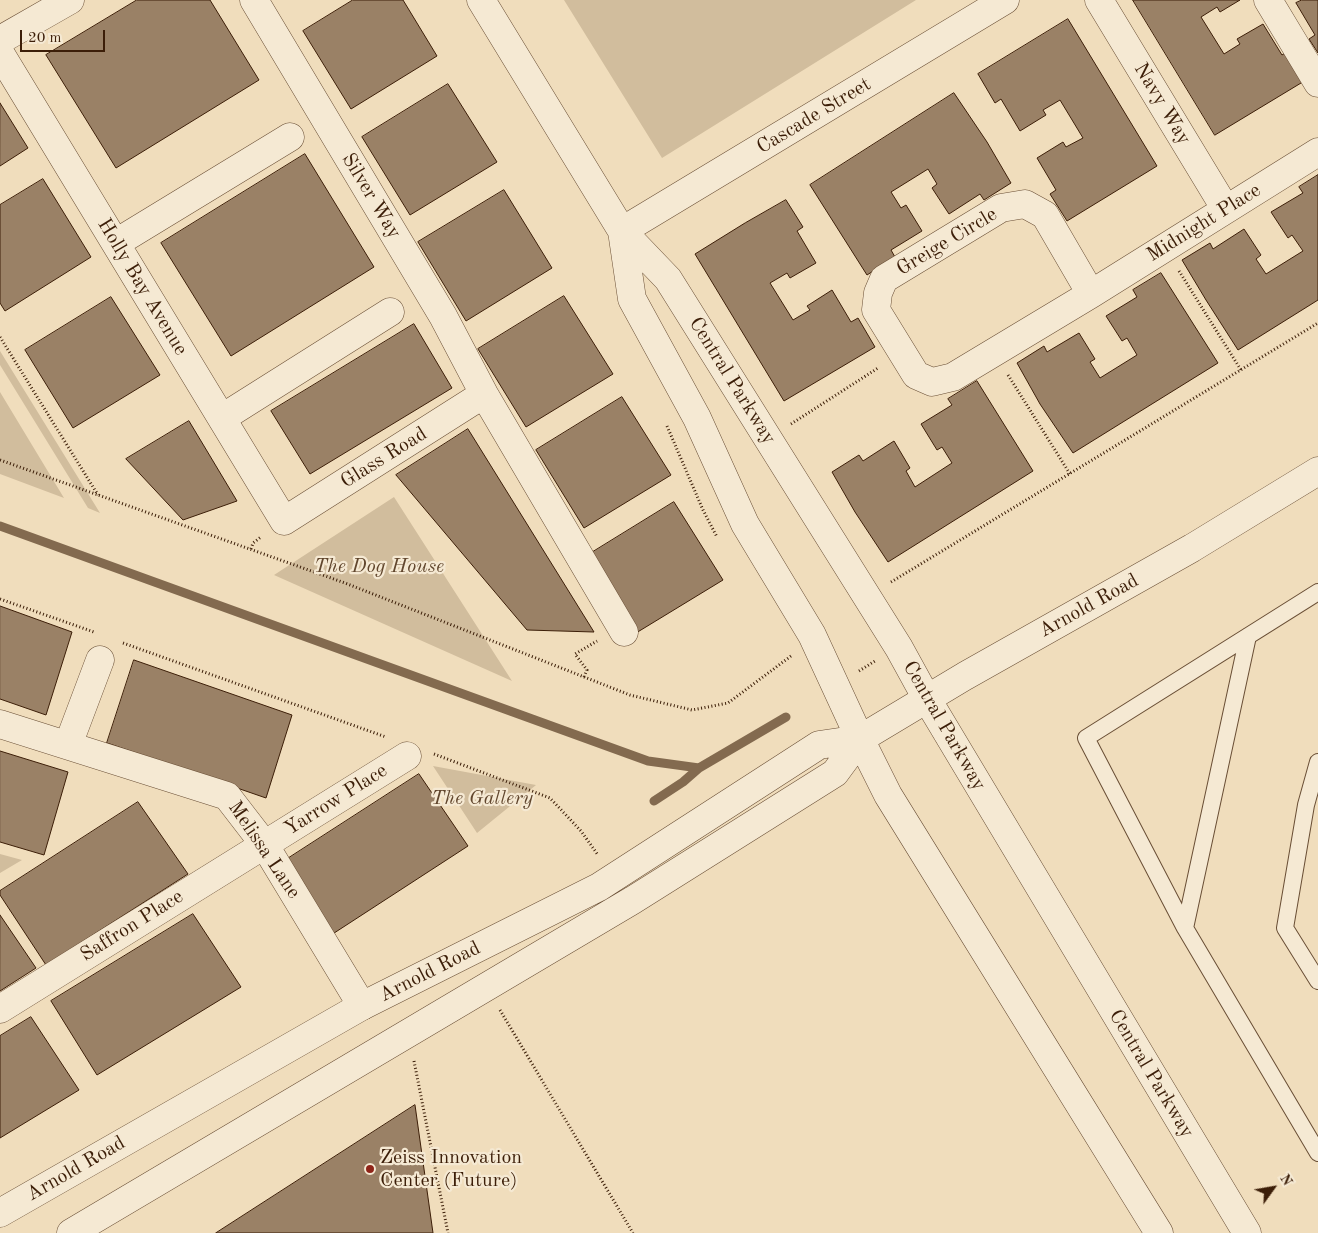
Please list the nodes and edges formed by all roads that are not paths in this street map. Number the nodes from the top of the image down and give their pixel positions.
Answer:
1 (70, 0) edge
2 (254, 0) edge
3 (481, 0) edge
4 (1005, 0) edge
5 (1099, 0) edge
6 (1268, 0) edge
7 (0, 40) edge
8 (0, 53) edge
9 (1318, 83) edge
10 (290, 137) dead end
11 (1318, 152) edge
12 (1225, 208) junction
13 (622, 231) junction
14 (116, 243) junction
15 (1091, 294) junction
16 (390, 312) dead end
17 (484, 394) junction
18 (222, 418) junction
19 (1318, 471) edge
20 (284, 521) joint
21 (1318, 592) edge
22 (623, 630) road end
23 (1248, 636) junction
24 (100, 648) road end
25 (927, 699) junction
26 (0, 724) edge
27 (860, 739) junction
28 (68, 745) junction
29 (407, 748) road end
30 (1318, 762) edge
31 (264, 844) junction
32 (1185, 928) junction
33 (1318, 981) edge
34 (362, 1006) junction
35 (0, 1009) edge
36 (1318, 1152) edge
37 (0, 1213) edge
38 (71, 1233) edge
39 (1159, 1233) edge
40 (1247, 1233) edge

1 - 7 street
2 - 17 street, Silver Way
3 - 13 street, Central Parkway
4 - 13 street, Cascade Street
5 - 12 street, Navy Way
6 - 9 street
8 - 14 street, Holly Bay Avenue
10 - 14 street
11 - 12 street, Midnight Place
12 - 15 street, Midnight Place
13 - 25 street, Central Parkway
13 - 27 street, Central Parkway
14 - 18 street, Holly Bay Avenue
15 - 15 street, Greige Circle
16 - 18 street
17 - 20 street, Glass Road
17 - 22 street, Silver Way
18 - 20 street, Holly Bay Avenue
19 - 25 street, Arnold Road
21 - 23 lane
23 - 32 lane
23 - 32 lane
24 - 28 street
25 - 27 street, Arnold Road
25 - 40 street, Central Parkway
26 - 28 street, Melissa Lane
27 - 34 street, Arnold Road
27 - 38 street, Arnold Road
27 - 39 street, Central Parkway
28 - 31 street, Melissa Lane
29 - 31 street, Yarrow Place
30 - 33 lane
31 - 34 street, Melissa Lane
31 - 35 street, Saffron Place
32 - 36 lane
34 - 37 street, Arnold Road

